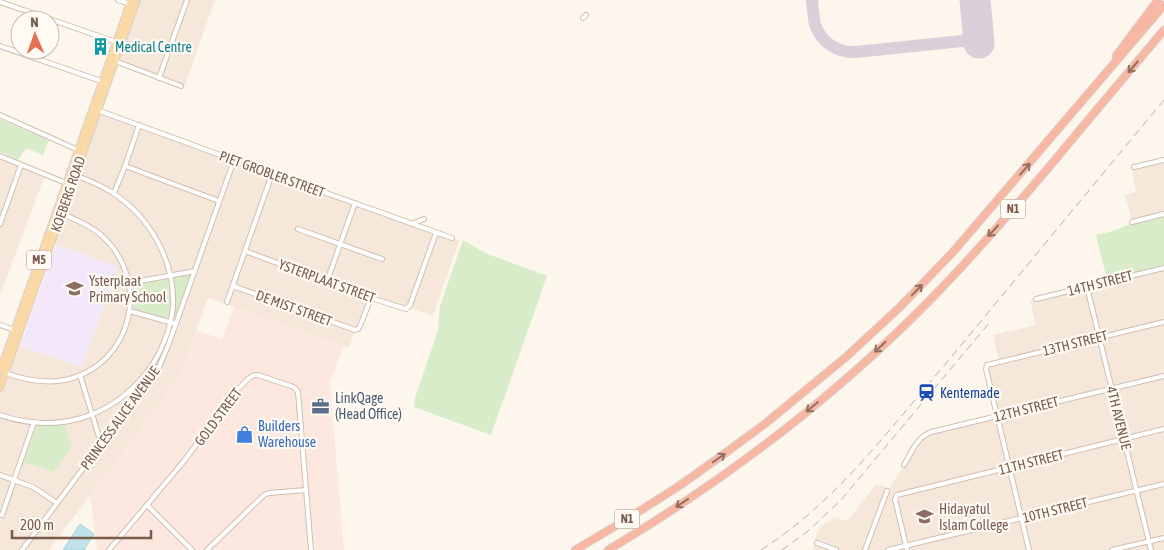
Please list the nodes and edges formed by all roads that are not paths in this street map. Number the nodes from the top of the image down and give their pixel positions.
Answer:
1 (118, 0) edge
2 (187, 0) edge
3 (1158, 0) edge
4 (0, 2) edge
5 (133, 2) edge
6 (1164, 5) edge
7 (1164, 30) edge
8 (116, 42) junction
9 (0, 46) edge
10 (115, 61) junction
11 (159, 78) junction
12 (105, 82) junction
13 (182, 86) dead end
14 (95, 109) junction
15 (1076, 109) junction
16 (0, 115) edge
17 (138, 125) junction
18 (78, 150) junction
19 (0, 156) edge
20 (234, 160) junction
21 (1164, 160) edge
22 (21, 164) junction
23 (124, 166) junction
24 (1134, 167) dead end
25 (272, 174) junction
26 (75, 175) junction
27 (66, 183) junction
28 (114, 193) junction
29 (219, 201) junction
30 (355, 204) junction
31 (59, 213) junction
32 (1164, 214) edge
33 (424, 219) dead end
34 (1132, 222) dead end
35 (0, 224) edge
36 (412, 224) junction
37 (298, 229) dead end
38 (436, 233) junction
39 (452, 238) dead end
40 (340, 244) junction
41 (245, 252) junction
42 (382, 259) dead end
43 (1164, 268) edge
44 (195, 271) junction
45 (170, 275) junction
46 (327, 281) junction
47 (130, 283) junction
48 (233, 286) junction
49 (1087, 286) junction
50 (371, 298) junction
51 (1036, 299) dead end
52 (227, 302) dead end
53 (130, 310) junction
54 (170, 322) junction
55 (1164, 322) edge
56 (176, 324) junction
57 (0, 325) edge
58 (17, 331) junction
59 (1099, 338) junction
60 (3, 372) edge
61 (80, 375) junction
62 (1164, 376) edge
63 (136, 385) junction
64 (0, 388) edge
65 (1111, 388) junction
66 (142, 390) junction
67 (92, 414) junction
68 (0, 415) edge
69 (997, 416) junction
70 (34, 422) junction
71 (1164, 429) edge
72 (1124, 439) junction
73 (103, 442) junction
74 (904, 465) dead end
75 (1009, 467) junction
76 (0, 475) edge
77 (14, 480) junction
78 (1164, 484) edge
79 (306, 490) junction
80 (1136, 490) junction
81 (887, 491) dead end
82 (57, 503) junction
83 (147, 505) junction
84 (2, 516) dead end
85 (1021, 518) junction
86 (1164, 538) edge
87 (1149, 541) junction
88 (817, 543) dead end
89 (907, 548) edge
90 (22, 550) edge
91 (109, 550) edge
92 (192, 550) edge
93 (207, 550) edge
94 (310, 550) edge
95 (575, 550) edge
96 (608, 550) edge
97 (836, 550) edge
98 (865, 550) edge
99 (888, 550) edge
100 (1029, 550) edge
101 (1112, 550) edge
102 (1151, 550) edge

1 - 5 street
2 - 11 street
3 - 15 highway
4 - 8 street
5 - 8 main road, KOEBERG ROAD / M5
5 - 10 main road, KOEBERG ROAD / M5
6 - 15 highway, N1
7 -> 96 highway, N1
8 - 12 main road, KOEBERG ROAD / M5
9 - 12 street
10 - 11 street
10 - 12 main road, KOEBERG ROAD / M5
11 - 13 street
12 - 14 main road, KOEBERG ROAD / M5
14 - 17 street, PIET GROBLER STREET
14 - 18 main road, KOEBERG ROAD / M5
14 - 26 main road, KOEBERG ROAD / M5
95 -> 15 highway, N1
16 - 18 street
17 - 20 street, PIET GROBLER STREET
17 - 23 street
18 - 27 main road, KOEBERG ROAD / M5
19 - 22 street
20 - 25 street, PIET GROBLER STREET
20 - 29 street, PRINCESS ALICE AVENUE
21 - 24 street
22 - 27 street
22 - 35 street
23 - 28 street
23 - 29 street
25 - 30 street, PIET GROBLER STREET
25 - 41 street
26 - 28 street
26 - 31 main road, KOEBERG ROAD / M5
27 - 31 main road, KOEBERG ROAD / M5
28 - 45 street
29 - 44 street, PRINCESS ALICE AVENUE
30 - 36 street, PIET GROBLER STREET
30 - 40 street
31 - 47 street
31 - 58 main road, KOEBERG ROAD / M5
32 - 34 street
33 - 36 street
36 - 38 street, PIET GROBLER STREET
37 - 40 street
38 - 39 street, PIET GROBLER STREET
38 - 50 street, YSTERPLAAT STREET
40 - 42 street
40 - 46 street
41 - 46 street, YSTERPLAAT STREET
41 - 48 street
43 - 49 street, 14TH STREET
44 - 45 street
44 - 56 street, PRINCESS ALICE AVENUE
45 - 47 street
45 - 54 street
46 - 50 street, YSTERPLAAT STREET
47 - 53 street
48 - 50 street, DE MIST STREET
48 - 52 street
49 - 51 street, 14TH STREET
49 - 59 street, 4TH AVENUE
53 - 54 street
53 - 61 street
54 - 56 street
54 - 63 street
55 - 59 street, 13TH STREET
56 - 66 street, PRINCESS ALICE AVENUE
57 - 58 street
58 - 60 main road, KOEBERG ROAD / M5
59 - 65 street, 4TH AVENUE
59 - 69 street, 13TH STREET
60 - 61 street
60 - 64 main road, KOEBERG ROAD / M5
61 - 67 street
62 - 65 street, 12TH STREET
63 - 66 street
63 - 67 street
65 - 69 street, 12TH STREET
65 - 72 street, 4TH AVENUE
66 - 73 street, PRINCESS ALICE AVENUE
67 - 70 street
67 - 73 street
68 - 70 street
69 - 74 street, 12TH STREET
69 - 75 street
70 - 77 street
71 - 72 street, 11TH STREET
72 - 75 street, 11TH STREET
72 - 80 street, 4TH AVENUE
73 - 82 street, PRINCESS ALICE AVENUE
75 - 85 street
75 - 89 street, 11TH STREET
76 - 77 street
77 - 82 street
77 - 84 street
78 - 80 street, 10TH STREET
79 - 83 street, GOLD STREET
79 - 93 street
79 - 94 street, GOLD STREET
80 - 85 street, 10TH STREET
80 - 87 street, 4TH AVENUE
81 - 98 street
82 - 90 street, PRINCESS ALICE AVENUE
83 - 91 street, GOLD STREET
83 - 92 street
85 - 89 street, 10TH STREET
85 - 100 street
86 - 87 street
87 - 101 street
87 - 102 street, 4TH AVENUE
88 - 97 street
89 - 99 street, 10TH STREET

